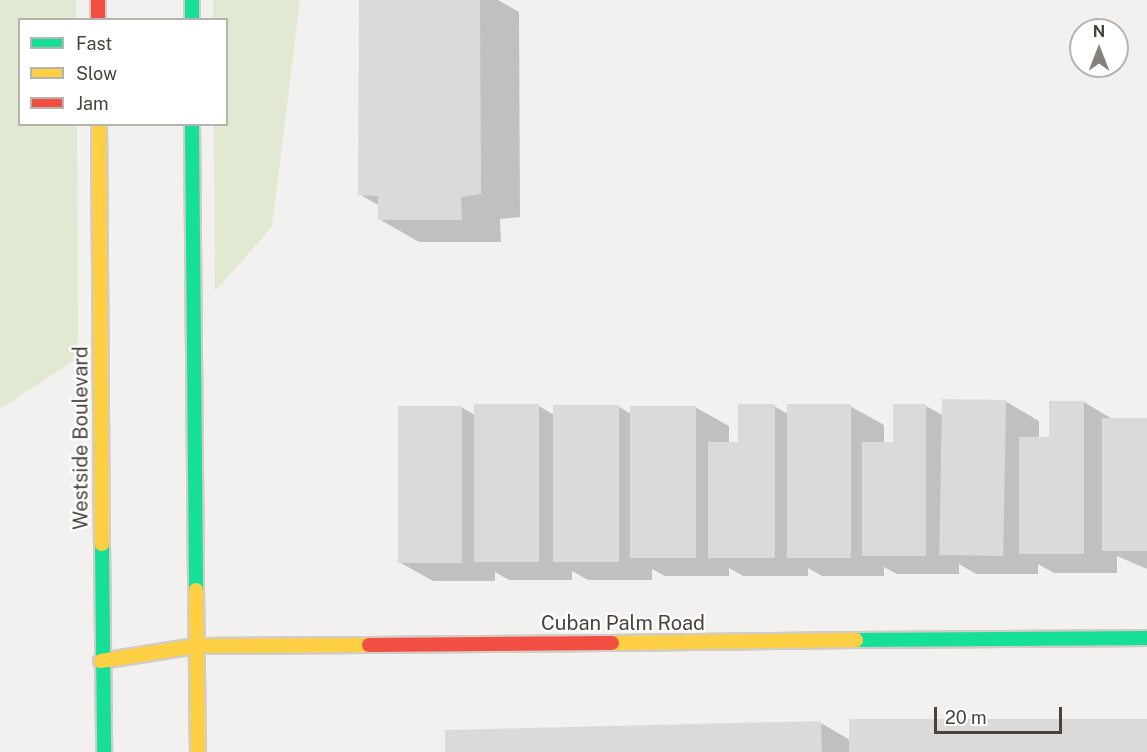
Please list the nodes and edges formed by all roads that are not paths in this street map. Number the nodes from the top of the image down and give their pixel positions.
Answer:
1 (98, 0) edge
2 (192, 0) edge
3 (98, 18) edge
4 (192, 18) edge
5 (99, 126) edge
6 (192, 126) edge
7 (1147, 638) edge
8 (196, 646) junction
9 (101, 661) junction
10 (104, 752) edge
11 (198, 752) edge

1 - 3 street
2 - 4 street
5 - 9 street, Westside Boulevard
6 - 8 street
7 - 8 street, Cuban Palm Road
8 - 9 street, Cuban Palm Road
8 - 11 street
9 - 10 street, Westside Boulevard

